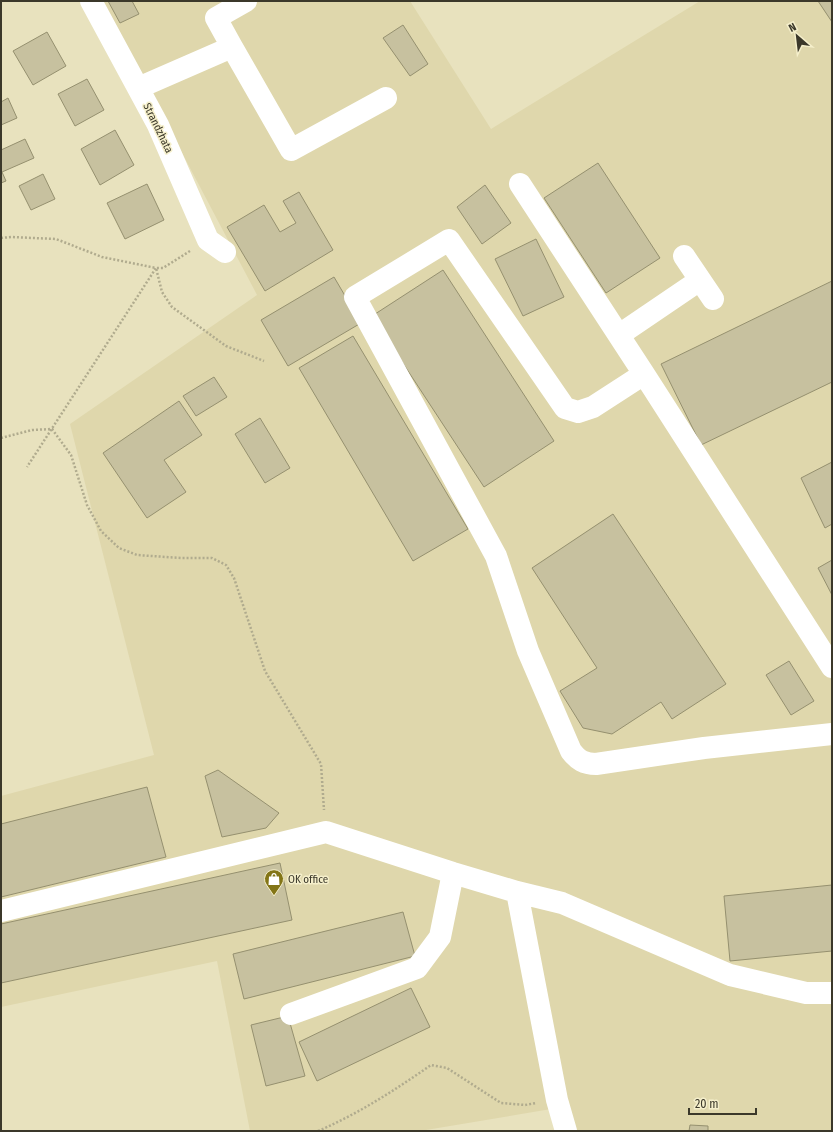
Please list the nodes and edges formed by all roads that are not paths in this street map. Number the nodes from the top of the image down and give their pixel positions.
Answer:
1 (91, 1) edge
2 (246, 1) edge
3 (232, 46) junction
4 (138, 88) junction
5 (386, 98) dead end
6 (520, 184) dead end
7 (225, 252) dead end
8 (684, 256) dead end
9 (700, 280) junction
10 (712, 299) dead end
11 (619, 335) junction
12 (644, 374) junction
13 (832, 667) edge
14 (832, 734) edge
15 (453, 873) junction
16 (517, 892) junction
17 (1, 911) edge
18 (832, 993) edge
19 (291, 1014) dead end
20 (566, 1131) edge

1 - 4 street, Strandzhata
2 - 3 street
3 - 4 street
3 - 5 street
4 - 7 street, Strandzhata
6 - 11 street
8 - 9 street
9 - 10 street
9 - 11 street
11 - 12 street
12 - 13 street
12 - 14 street
15 - 16 street
15 - 17 street
15 - 19 street
16 - 18 street
16 - 20 street

